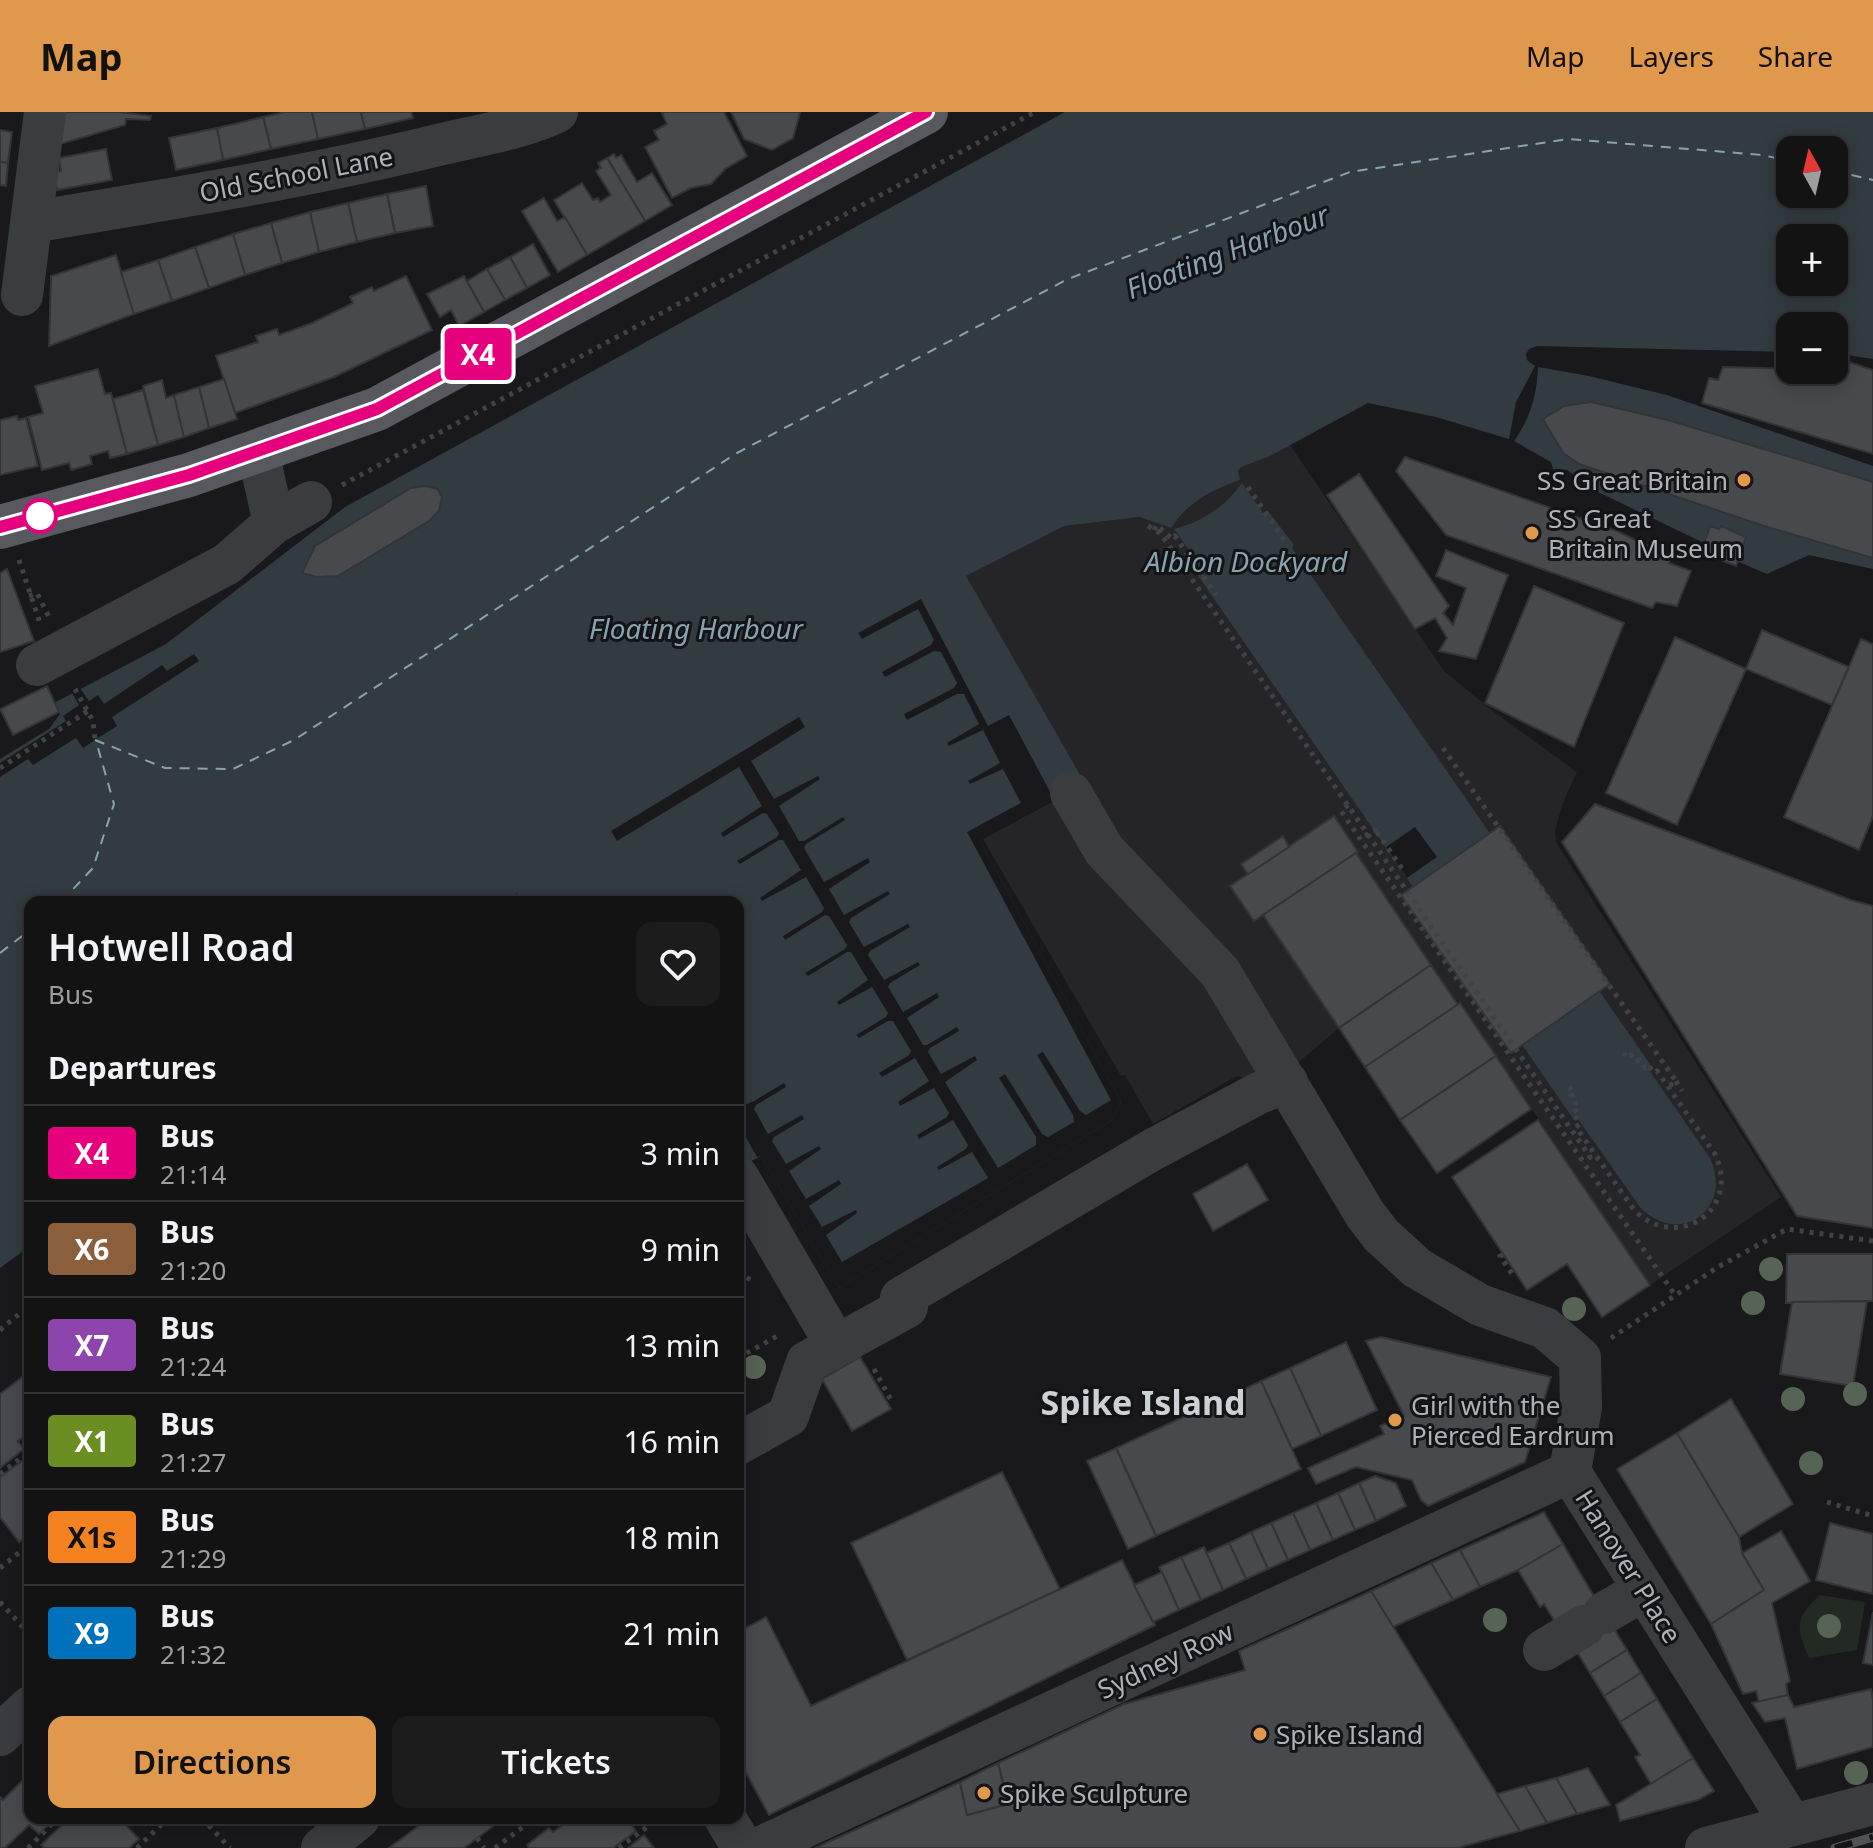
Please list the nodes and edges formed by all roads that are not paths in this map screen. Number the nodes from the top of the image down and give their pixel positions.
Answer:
1 (45, 112) edge
2 (557, 112) edge
3 (926, 112) edge
4 (32, 222) junction
5 (16, 281) edge
6 (258, 452) junction
7 (311, 502) road end
8 (274, 523) junction
9 (4, 526) edge
10 (54, 673) road end
11 (1071, 793) dead end
12 (1287, 1082) junction
13 (744, 1187) edge
14 (836, 1345) junction
15 (744, 1441) edge
16 (1570, 1472) junction
17 (1644, 1590) junction
18 (1544, 1650) dead end
19 (24, 1713) edge
20 (0, 1735) edge
21 (1873, 1804) edge
22 (352, 1824) edge
23 (729, 1824) edge
24 (1792, 1825) junction
25 (322, 1848) edge
26 (743, 1848) edge
27 (759, 1848) edge
28 (1706, 1848) edge

1 - 4 street
2 - 4 street, Old School Lane
3 - 6 main road
4 - 5 street
6 - 8 street
6 - 9 main road
7 - 8 street
8 - 10 street
11 - 12 street
12 - 14 street
12 - 16 street, Hanover Place
13 - 14 street
14 - 15 street
16 - 17 street, Hanover Place
16 - 27 street, Sydney Row
17 - 18 street
17 - 24 street, Hanover Place
19 - 20 street
21 - 24 street
22 - 25 street
23 - 26 street
24 - 28 street

